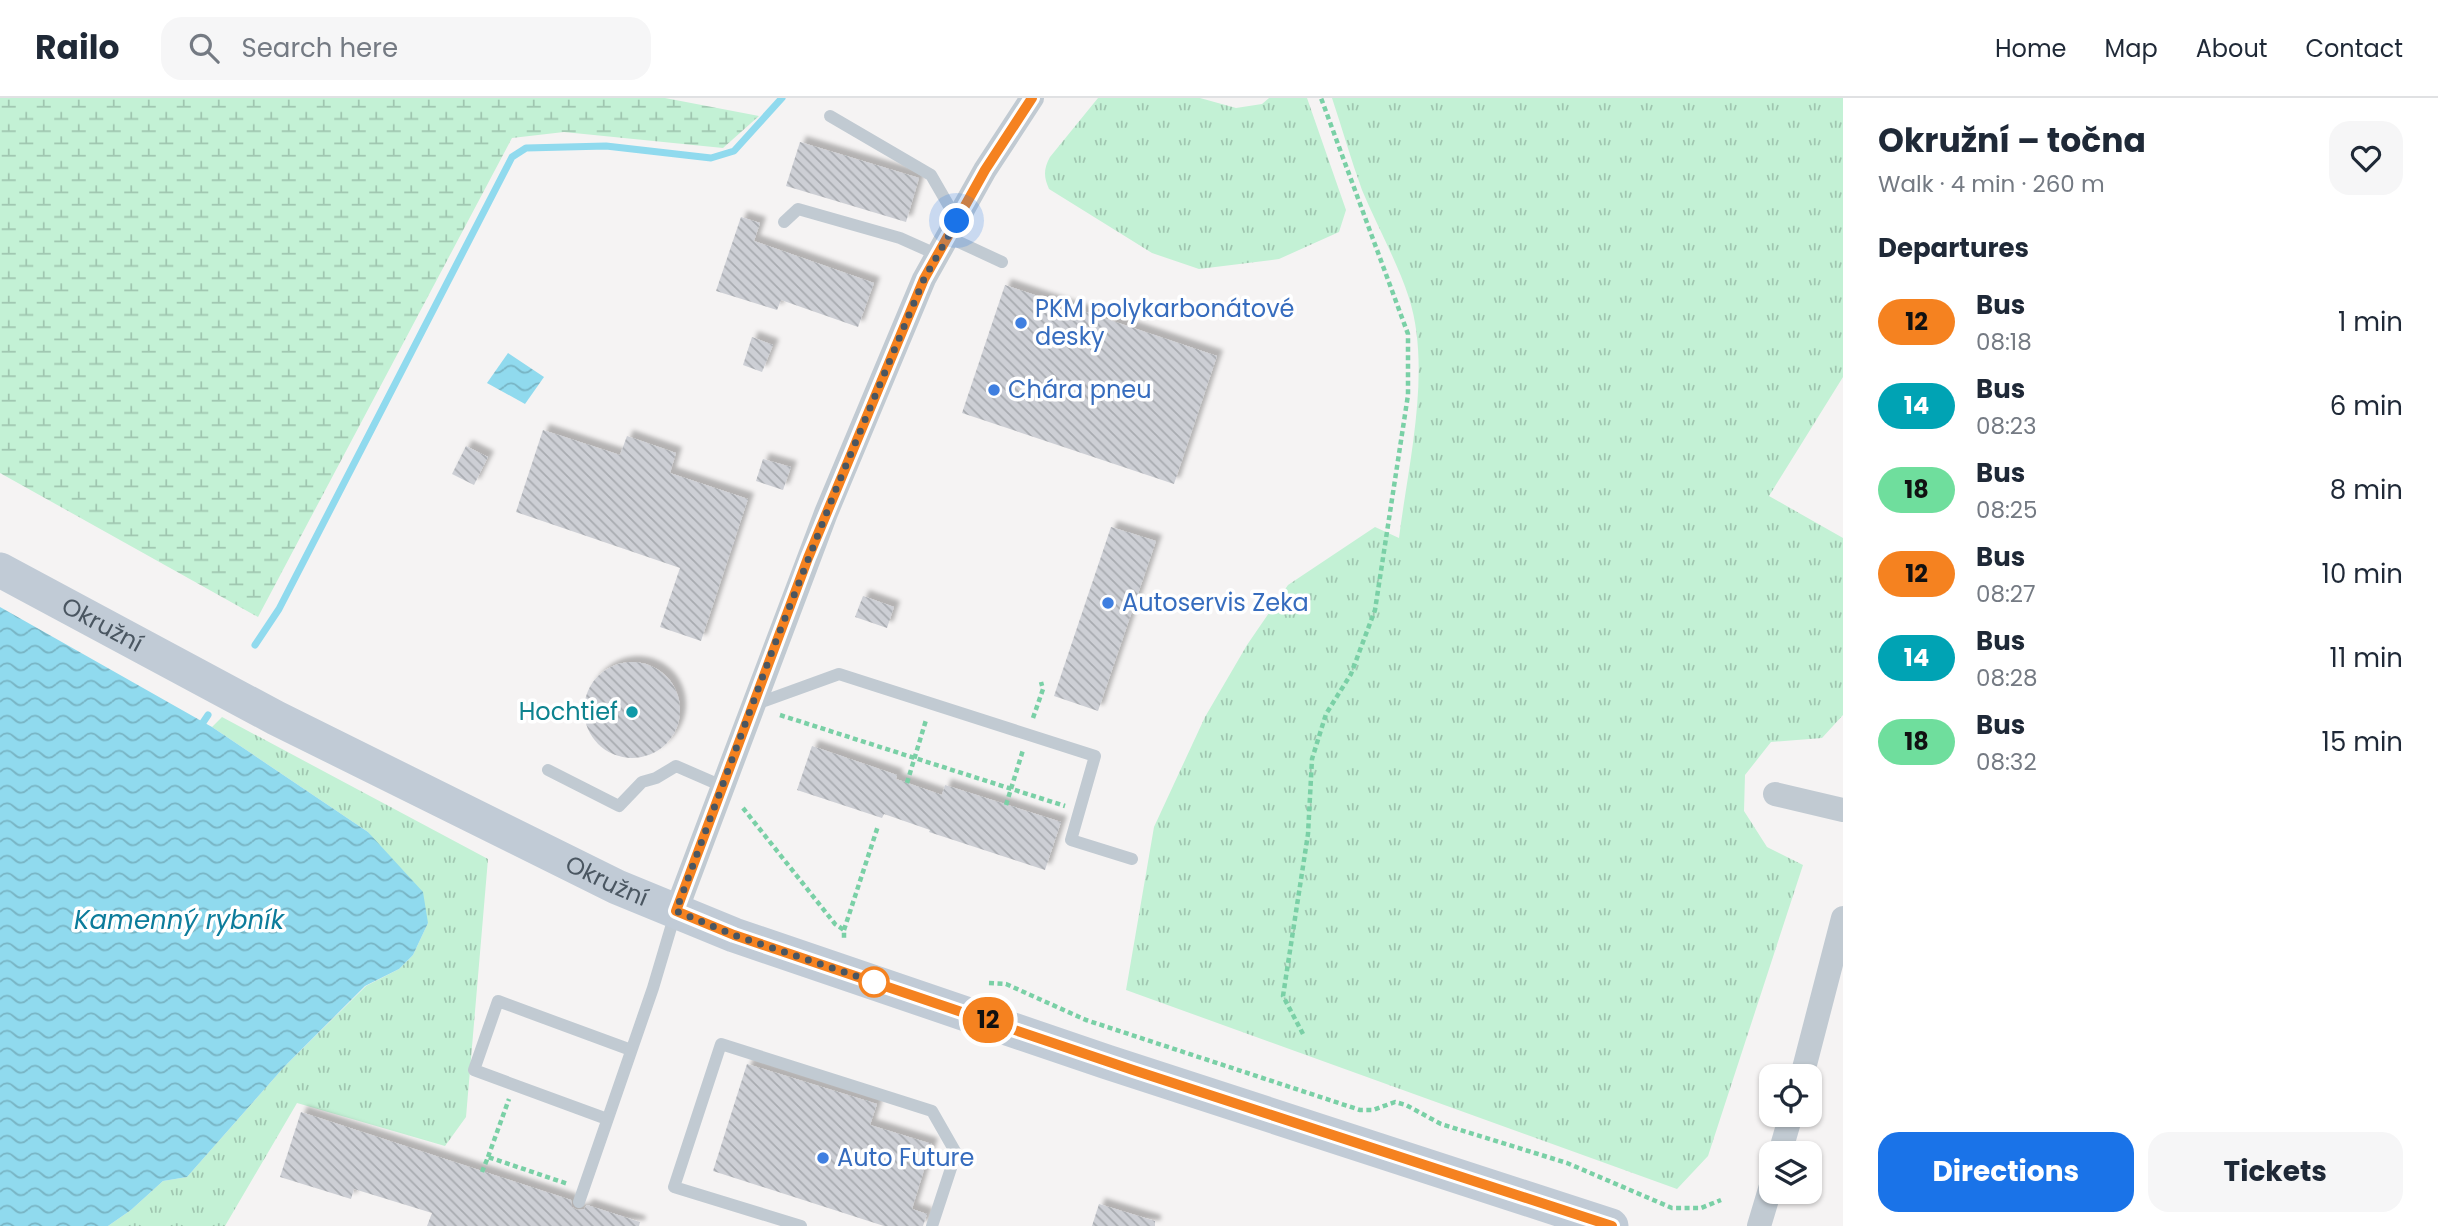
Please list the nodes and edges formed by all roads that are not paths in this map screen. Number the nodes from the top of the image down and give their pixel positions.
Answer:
1 (1032, 98) edge
2 (830, 116) dead end
3 (785, 222) dead end
4 (947, 237) junction
5 (1002, 262) dead end
6 (0, 570) edge
7 (752, 705) junction
8 (548, 770) dead end
9 (722, 786) junction
10 (1775, 794) dead end
11 (1843, 810) edge
12 (1132, 859) dead end
13 (676, 911) junction
14 (1843, 918) edge
15 (631, 1050) junction
16 (1805, 1064) edge
17 (607, 1119) junction
18 (579, 1202) dead end
19 (1766, 1204) edge
20 (800, 1226) edge
21 (933, 1226) edge
22 (1611, 1226) edge
23 (1759, 1226) edge

1 - 4 street
2 - 4 lane
3 - 4 lane
4 - 5 lane
4 - 7 street
6 - 13 main road, Okružní
7 - 9 street
7 - 12 lane
8 - 9 lane
9 - 13 street
10 - 11 street
13 - 15 lane
13 - 22 main road, Okružní
14 - 16 street
15 - 17 lane
15 - 17 lane
17 - 18 lane
19 - 23 street
20 - 21 lane

